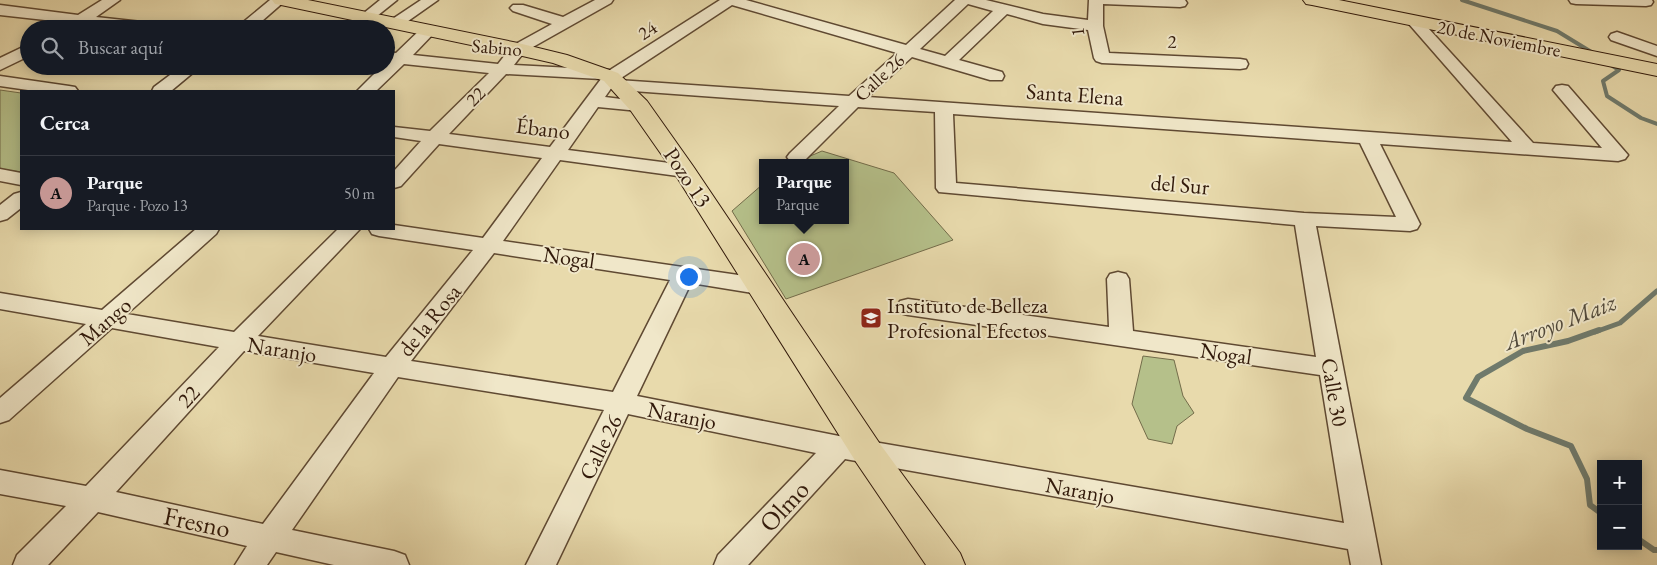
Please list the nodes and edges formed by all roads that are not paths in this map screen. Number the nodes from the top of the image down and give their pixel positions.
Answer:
1 (113, 0) edge
2 (280, 0) edge
3 (390, 0) edge
4 (431, 0) edge
5 (606, 0) edge
6 (730, 0) edge
7 (964, 0) edge
8 (968, 0) edge
9 (1096, 0) edge
10 (1106, 0) edge
11 (1312, 0) edge
12 (1576, 0) edge
13 (1180, 3) dead end
14 (1649, 4) edge
15 (518, 8) dead end
16 (1004, 9) junction
17 (0, 10) edge
18 (367, 17) junction
19 (82, 19) junction
20 (90, 20) edge
21 (254, 20) edge
22 (382, 20) edge
23 (1414, 21) junction
24 (396, 23) joint
25 (565, 23) junction
26 (1095, 26) junction
27 (429, 30) junction
28 (1617, 37) dead end
29 (518, 49) junction
30 (909, 50) junction
31 (20, 54) edge
32 (395, 57) edge
33 (395, 58) edge
34 (1102, 58) joint
35 (948, 62) junction
36 (1655, 63) edge
37 (1240, 64) dead end
38 (0, 65) edge
39 (502, 69) junction
40 (181, 75) edge
41 (380, 75) edge
42 (996, 76) dead end
43 (612, 79) junction
44 (0, 82) edge
45 (61, 90) edge
46 (161, 90) edge
47 (367, 90) edge
48 (1562, 90) dead end
49 (594, 101) junction
50 (852, 102) junction
51 (639, 106) junction
52 (944, 109) junction
53 (395, 132) edge
54 (1367, 137) junction
55 (434, 138) junction
56 (1528, 149) junction
57 (555, 153) junction
58 (797, 157) dead end
59 (685, 170) junction
60 (0, 175) edge
61 (20, 178) edge
62 (395, 181) edge
63 (20, 199) edge
64 (0, 215) edge
65 (1304, 219) junction
66 (208, 230) edge
67 (349, 230) edge
68 (385, 230) edge
69 (488, 246) junction
70 (684, 274) junction
71 (1118, 279) dead end
72 (759, 286) junction
73 (0, 301) edge
74 (908, 307) dead end
75 (106, 320) junction
76 (1121, 338) junction
77 (238, 342) junction
78 (392, 367) junction
79 (1331, 368) junction
80 (622, 403) junction
81 (0, 413) edge
82 (839, 448) junction
83 (868, 452) junction
84 (0, 482) edge
85 (92, 499) junction
86 (270, 538) junction
87 (1364, 552) edge
88 (28, 565) edge
89 (250, 565) edge
90 (394, 565) edge
91 (541, 565) edge
92 (729, 565) edge
93 (947, 565) edge

1 - 19 street
2 - 18 main road, Pozo 13
2 - 21 street
3 - 18 street
4 - 24 street
5 - 25 street, 22
6 - 30 street, Santa Elena
6 - 43 street, 24
7 - 30 street, Calle 26
8 - 16 street
9 - 26 street, 1
10 - 13 street, 1
11 - 23 main road, 20 de Noviembre
12 - 14 street
15 - 25 street
16 - 26 street
16 - 35 street
17 - 19 street
18 - 22 main road, Pozo 13
19 - 20 street
23 - 36 main road, 20 de Noviembre
23 - 56 street
24 - 27 main road, Pozo 13
25 - 29 street, 22
26 - 34 street, 1
27 - 29 main road, Pozo 13
27 - 32 street
28 - 36 street
29 - 39 street, 22
29 - 43 main road, Pozo 13
30 - 35 street, Santa Elena
30 - 50 street, Calle 26
31 - 38 street
33 - 39 street, Sabino
34 - 37 street, 2
35 - 42 street, Santa Elena
39 - 43 street, Sabino
39 - 55 street, 22
40 - 46 street
41 - 47 street
43 - 49 street, de la Rosa
43 - 50 street, Santa Elena
43 - 51 main road, Pozo 13
44 - 45 street
48 - 56 street, Santa Elena
49 - 51 street
49 - 57 street, de la Rosa
50 - 52 street, Santa Elena
50 - 58 street, Calle 26
51 - 59 main road, Pozo 13
52 - 54 street, Santa Elena
52 - 65 street, del Sur
53 - 55 street, Ébano
54 - 56 street, Santa Elena
54 - 65 street, del Sur
55 - 57 street, Ébano
55 - 62 street, 22
57 - 59 street, Ébano
57 - 69 street, de la Rosa
59 - 72 main road, Pozo 13
60 - 61 street
63 - 64 street
65 - 79 street, Calle 30
66 - 75 street, Mango
67 - 77 street, 22
68 - 69 street, Nogal
69 - 70 street, Nogal
69 - 78 street, de la Rosa
70 - 72 street, Nogal
70 - 80 street, Calle 26
71 - 76 street
72 - 83 main road, Pozo 13
73 - 75 street, Naranjo
74 - 76 street, Nogal
75 - 77 street, Naranjo
75 - 81 street, Mango
76 - 79 street, Nogal
77 - 78 street, Naranjo
77 - 85 street, 22
78 - 80 street, Naranjo
78 - 86 street, de la Rosa
79 - 87 street, Calle 30
80 - 82 street, Naranjo
80 - 91 street, Calle 26
82 - 83 street, Naranjo
82 - 92 street, Olmo
83 - 87 street, Naranjo
83 - 93 main road, Pozo 13
84 - 85 street, Fresno
85 - 86 street, Fresno
85 - 88 street, 22
86 - 89 street, de la Rosa
86 - 90 street, Fresno

